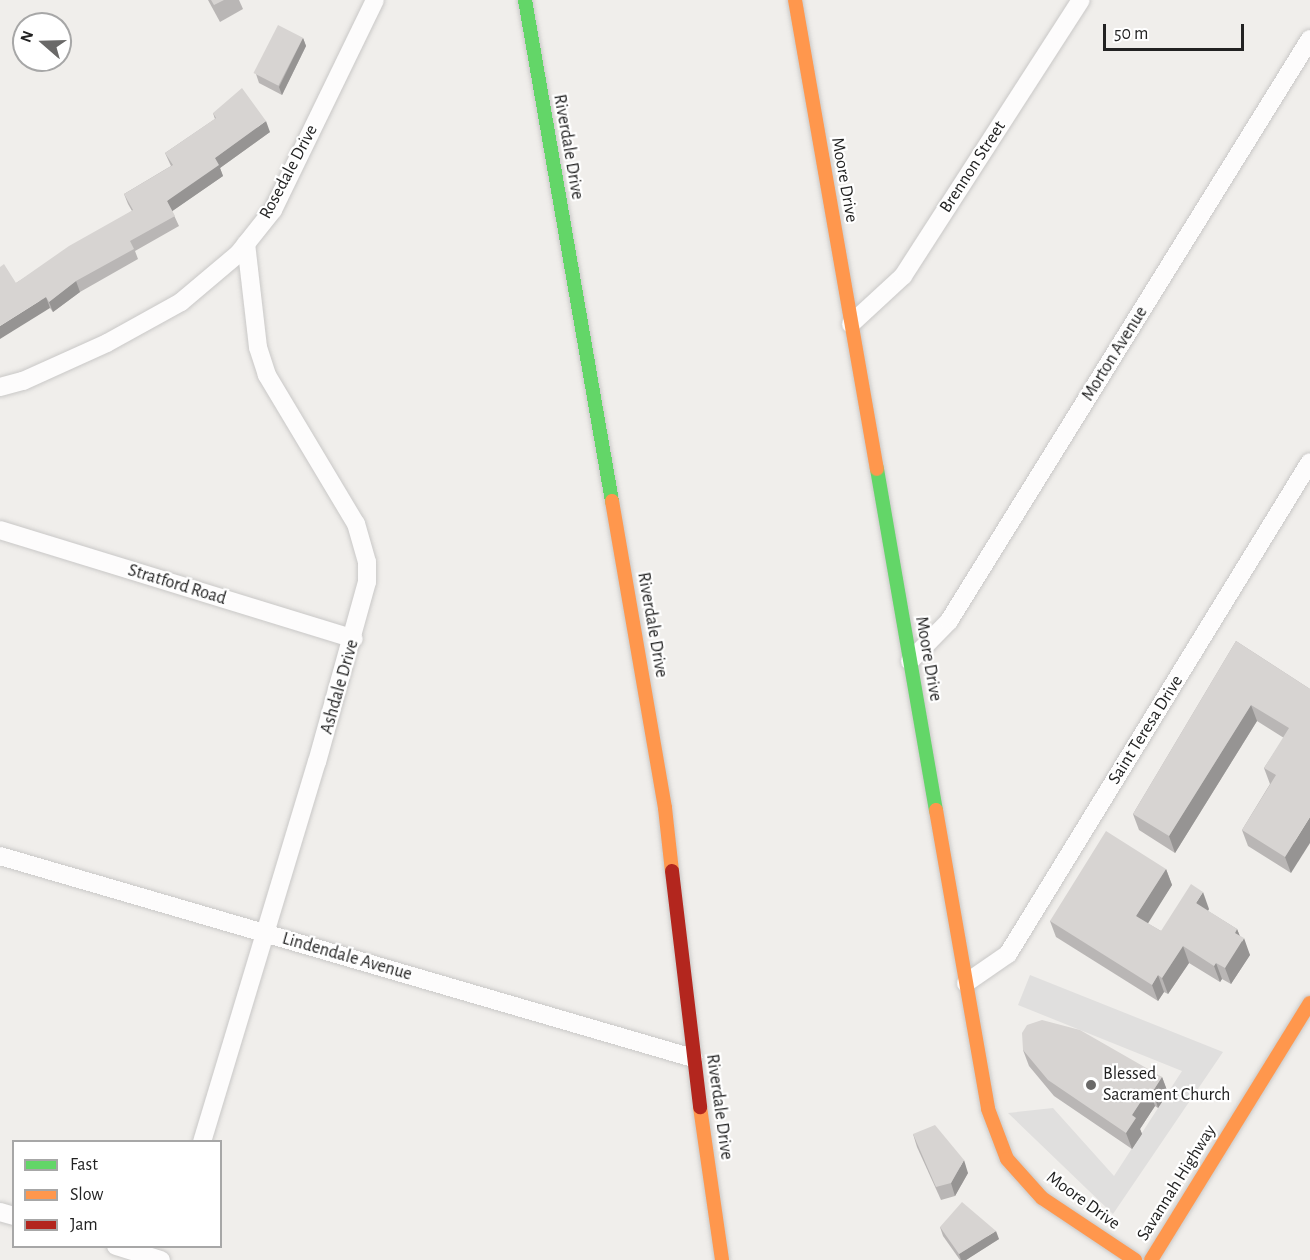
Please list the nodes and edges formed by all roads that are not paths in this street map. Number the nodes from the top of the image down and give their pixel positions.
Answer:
1 (375, 0) edge
2 (525, 0) edge
3 (795, 0) edge
4 (1081, 0) edge
5 (1310, 39) edge
6 (246, 244) junction
7 (851, 324) junction
8 (0, 387) edge
9 (1310, 462) edge
10 (0, 530) edge
11 (354, 639) junction
12 (910, 661) junction
13 (0, 856) edge
14 (265, 934) junction
15 (966, 983) junction
16 (1310, 1003) edge
17 (693, 1059) junction
18 (203, 1140) edge
19 (123, 1248) edge
20 (164, 1260) edge
21 (722, 1260) edge
22 (1136, 1260) edge
23 (1151, 1260) edge

1 - 6 street, Rosedale Drive
2 - 17 main road, Riverdale Drive
3 - 7 main road, Moore Drive
4 - 7 street, Brennon Street
5 - 12 street, Morton Avenue
6 - 8 street, Rosedale Drive
6 - 11 street, Ashdale Drive
7 - 12 main road, Moore Drive
9 - 15 street, Saint Teresa Drive
10 - 11 street, Stratford Road
11 - 14 street, Ashdale Drive
12 - 15 main road, Moore Drive
13 - 14 street, Lindendale Avenue
14 - 17 street, Lindendale Avenue
14 - 18 street, Ashdale Drive
15 - 22 main road, Moore Drive
16 - 23 main road, Savannah Highway
17 - 21 main road, Riverdale Drive
19 - 20 street

